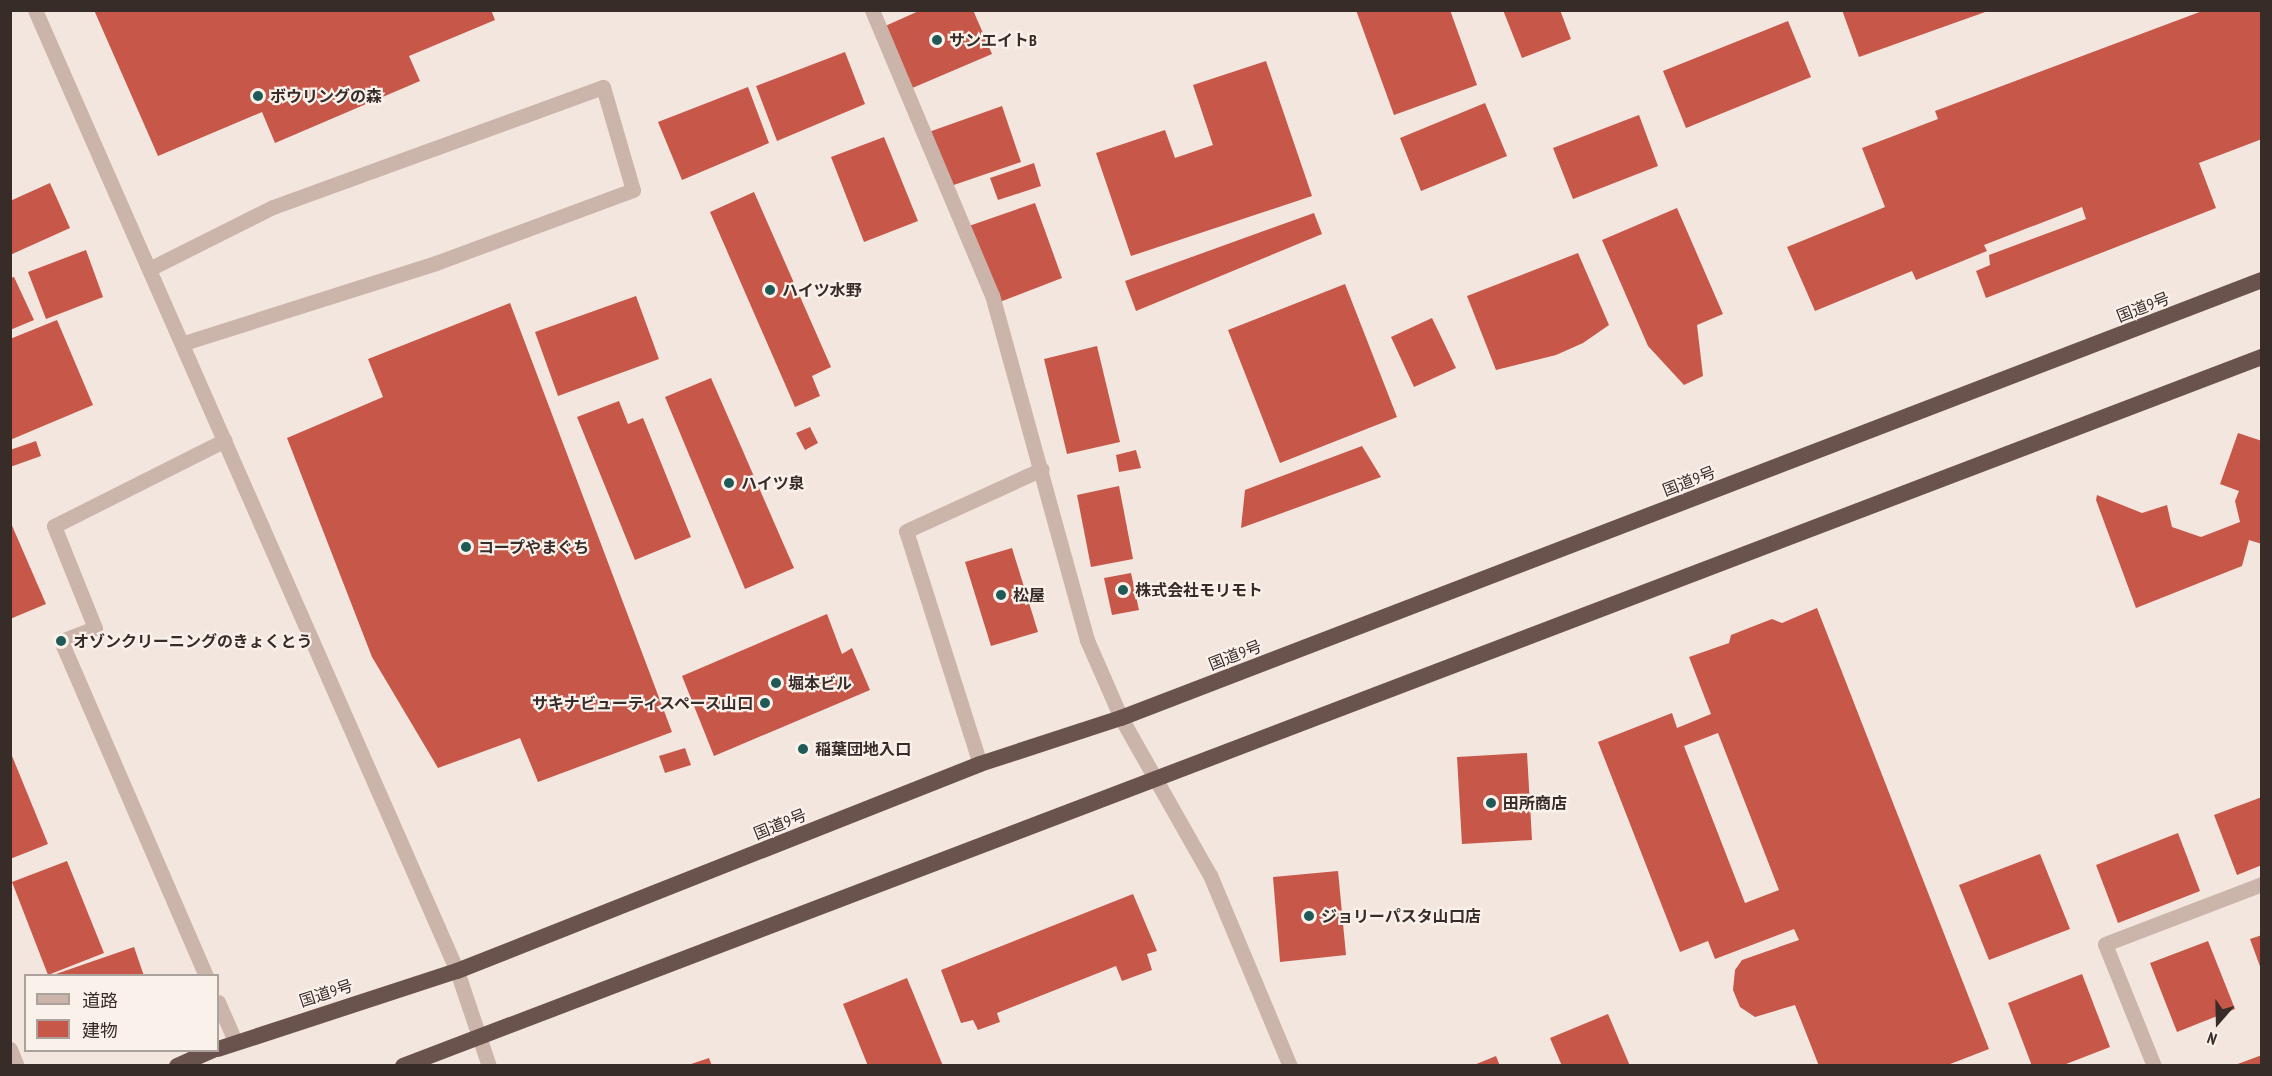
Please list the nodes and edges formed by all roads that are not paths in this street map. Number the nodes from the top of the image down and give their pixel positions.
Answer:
1 (35, 10) edge
2 (872, 10) edge
3 (151, 268) junction
4 (2262, 280) edge
5 (184, 343) junction
6 (2262, 357) edge
7 (225, 440) junction
8 (1042, 469) junction
9 (1121, 718) junction
10 (980, 764) junction
11 (1156, 778) junction
12 (2262, 884) edge
13 (457, 970) junction
14 (206, 974) edge
15 (219, 1004) edge
16 (478, 1038) junction
17 (235, 1041) junction
18 (219, 1048) edge
19 (10, 1049) edge
20 (208, 1052) edge
21 (17, 1065) edge
22 (177, 1065) edge
23 (403, 1065) edge
24 (489, 1065) edge
25 (1290, 1065) edge
26 (2154, 1065) edge

1 - 3 street
2 - 8 street
3 - 5 street
3 - 5 street
4 - 9 highway, 国道9号
5 - 7 street
6 - 11 highway
7 - 13 street
7 - 14 street
8 - 9 street
8 - 10 street
9 - 10 highway, 国道9号
9 - 11 street
10 - 13 highway, 国道9号
11 - 16 highway
11 - 25 street
12 - 26 street
13 - 16 street
13 - 17 highway, 国道9号
15 - 17 street
16 - 23 highway
16 - 24 street
17 - 18 highway, 国道9号
19 - 21 street
20 - 22 highway

